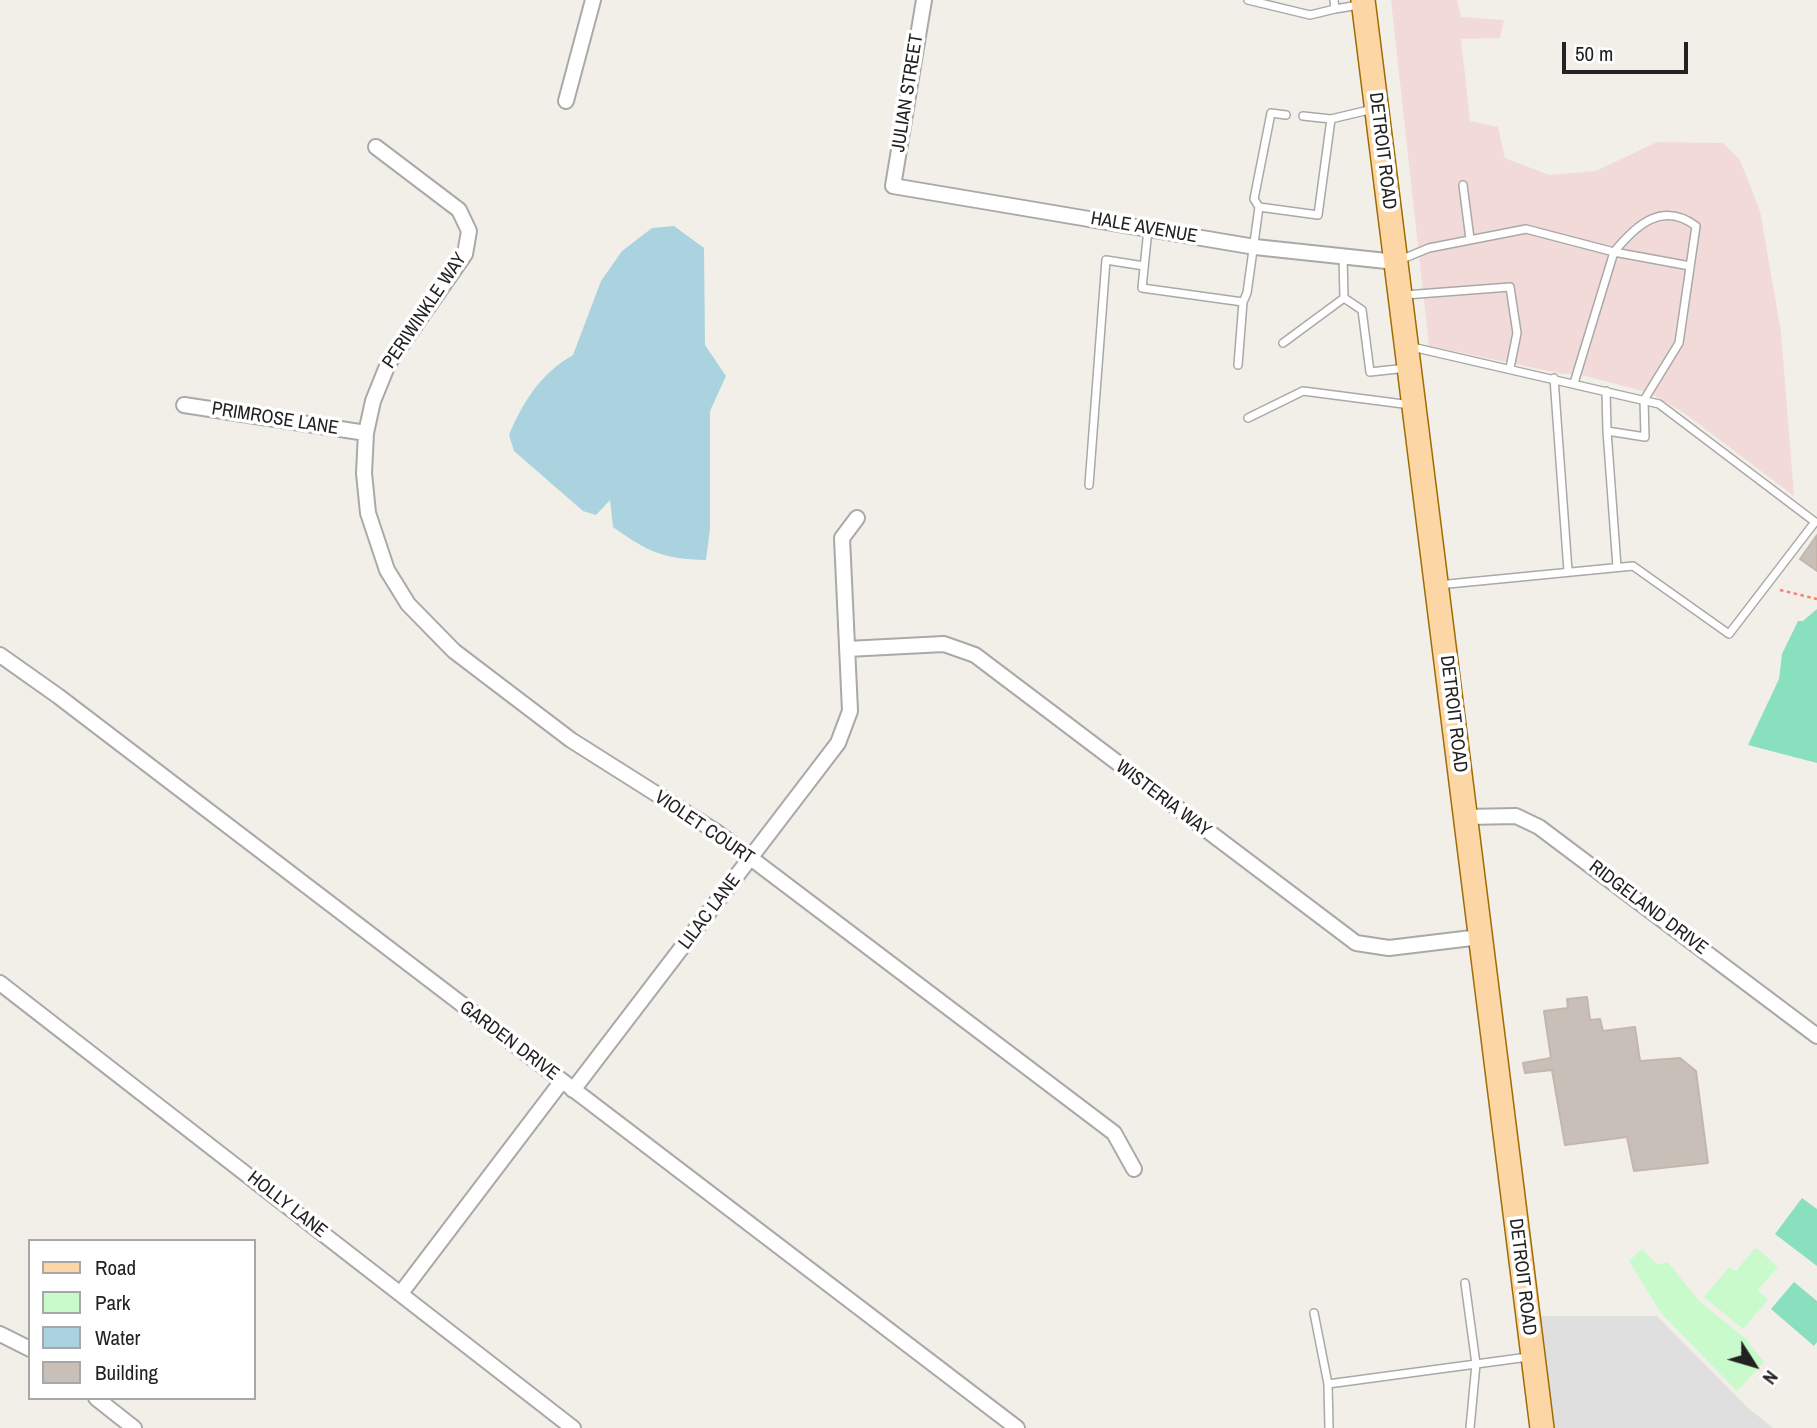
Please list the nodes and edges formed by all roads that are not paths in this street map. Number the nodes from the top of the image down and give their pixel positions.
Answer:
1 (593, 0) edge
2 (924, 0) edge
3 (1248, 0) edge
4 (1363, 2) edge
5 (1335, 4) edge
6 (566, 101) dead end
7 (1377, 108) junction
8 (1286, 115) dead end
9 (1303, 116) dead end
10 (1331, 119) junction
11 (376, 147) dead end
12 (1462, 185) dead end
13 (893, 186) joint
14 (1259, 206) junction
15 (1148, 229) junction
16 (1470, 239) junction
17 (1255, 247) junction
18 (1614, 252) junction
19 (1343, 256) junction
20 (1396, 262) junction
21 (1690, 265) junction
22 (1144, 266) junction
23 (1401, 296) junction
24 (1344, 298) junction
25 (1242, 302) junction
26 (1283, 343) dead end
27 (1409, 357) junction
28 (1238, 365) dead end
29 (1510, 368) junction
30 (1554, 378) junction
31 (1574, 383) junction
32 (1606, 391) junction
33 (1644, 400) junction
34 (184, 405) dead end
35 (1415, 406) junction
36 (1248, 418) dead end
37 (1607, 431) junction
38 (366, 433) junction
39 (1089, 485) dead end
40 (857, 518) dead end
41 (1617, 567) junction
42 (1568, 571) junction
43 (1437, 586) junction
44 (847, 649) junction
45 (0, 655) edge
46 (1466, 817) junction
47 (751, 858) junction
48 (1480, 937) junction
49 (0, 983) edge
50 (1817, 1036) edge
51 (568, 1086) junction
52 (1134, 1169) dead end
53 (1465, 1283) dead end
54 (401, 1293) junction
55 (1314, 1313) dead end
56 (0, 1334) edge
57 (28, 1348) edge
58 (1532, 1356) junction
59 (1476, 1364) junction
60 (1328, 1384) junction
61 (99, 1400) edge
62 (134, 1428) edge
63 (573, 1428) edge
64 (1017, 1428) edge
65 (1329, 1428) edge
66 (1470, 1428) edge
67 (1542, 1428) edge

1 - 6 street
2 - 13 street, JULIAN STREET
3 - 5 lane
4 - 5 lane
4 - 7 main road, DETROIT ROAD
7 - 10 lane
7 - 20 main road, DETROIT ROAD
8 - 14 lane
9 - 10 lane
10 - 14 lane
11 - 38 street, PERIWINKLE WAY
12 - 16 lane
13 - 15 street, HALE AVENUE
14 - 17 lane
15 - 17 street, HALE AVENUE
15 - 22 lane
16 - 18 lane
16 - 20 lane
17 - 19 street, HALE AVENUE
17 - 25 lane
18 - 21 lane
18 - 21 lane
18 - 31 lane
19 - 20 street, HALE AVENUE
19 - 24 lane
20 - 23 main road, DETROIT ROAD
21 - 33 lane
22 - 25 lane
22 - 39 lane
23 - 27 main road, DETROIT ROAD
23 - 29 lane
24 - 26 lane
24 - 27 lane
25 - 28 lane
27 - 29 lane
27 - 35 main road, DETROIT ROAD
29 - 30 lane
30 - 31 lane
30 - 42 lane
31 - 32 lane
32 - 33 lane
32 - 37 lane
33 - 37 lane
33 - 41 lane
34 - 38 street, PRIMROSE LANE
35 - 36 lane
35 - 43 main road, DETROIT ROAD
37 - 41 lane
38 - 47 street, VIOLET COURT
40 - 44 street, LILAC LANE
41 - 42 lane
42 - 43 lane
43 - 46 main road, DETROIT ROAD
44 - 47 street, LILAC LANE
44 - 48 street, WISTERIA WAY
45 - 51 street, GARDEN DRIVE
46 - 48 main road, DETROIT ROAD
46 - 50 street, RIDGELAND DRIVE
47 - 51 street, LILAC LANE
47 - 52 street, VIOLET COURT
48 - 58 main road, DETROIT ROAD
49 - 54 street, HOLLY LANE
51 - 54 street, LILAC LANE
51 - 64 street, GARDEN DRIVE
53 - 59 lane
54 - 63 street, HOLLY LANE
55 - 60 lane
56 - 57 street
58 - 59 lane
58 - 67 main road, DETROIT ROAD
59 - 60 lane
59 - 66 lane
60 - 65 lane
61 - 62 street

